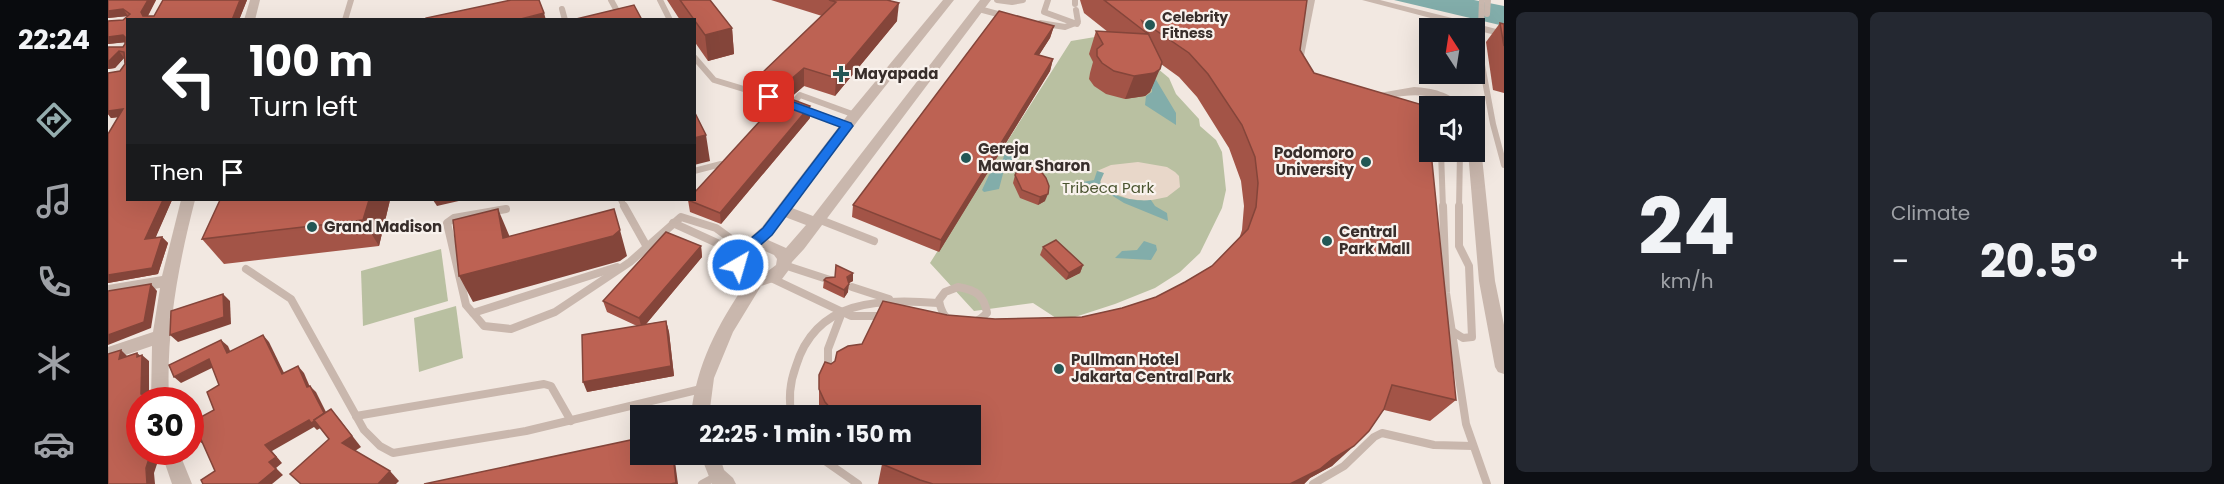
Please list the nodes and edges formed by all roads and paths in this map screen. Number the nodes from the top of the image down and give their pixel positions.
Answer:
1 (255, 0) edge
2 (351, 0) edge
3 (611, 0) edge
4 (660, 0) edge
5 (949, 0) edge
6 (998, 0) edge
7 (1023, 0) edge
8 (1048, 0) edge
9 (1310, 0) edge
10 (1367, 0) edge
11 (1485, 1) edge
12 (1075, 4) edge
13 (981, 6) edge
14 (562, 9) dead end
15 (1487, 14) dead end
16 (1008, 16) edge
17 (250, 18) edge
18 (346, 18) edge
19 (564, 18) edge
20 (621, 18) edge
21 (669, 18) edge
22 (1444, 18) edge
23 (1484, 18) edge
24 (1029, 21) edge
25 (1077, 24) junction
26 (1485, 28) edge
27 (1504, 34) edge
28 (696, 60) edge
29 (1485, 81) edge
30 (1300, 83) edge
31 (1441, 96) edge
32 (1358, 102) edge
33 (792, 104) junction
34 (851, 120) junction
35 (1441, 162) edge
36 (1460, 162) edge
37 (1475, 162) edge
38 (721, 164) edge
39 (1504, 165) edge
40 (696, 170) edge
41 (188, 201) edge
42 (622, 201) edge
43 (506, 209) dead end
44 (784, 211) junction
45 (817, 221) junction
46 (673, 223) junction
47 (874, 242) dead end
48 (647, 247) junction
49 (746, 250) junction
50 (1461, 250) junction
51 (1445, 251) junction
52 (630, 262) junction
53 (784, 262) junction
54 (246, 269) dead end
55 (764, 279) junction
56 (830, 280) edge
57 (167, 281) junction
58 (852, 287) dead end
59 (108, 291) edge
60 (890, 299) junction
61 (938, 303) junction
62 (842, 312) junction
63 (472, 313) junction
64 (930, 314) edge
65 (892, 315) edge
66 (943, 315) junction
67 (1451, 330) junction
68 (160, 336) junction
69 (108, 354) edge
70 (1504, 367) edge
71 (829, 379) edge
72 (160, 387) edge
73 (701, 389) junction
74 (700, 405) edge
75 (791, 405) edge
76 (356, 416) junction
77 (571, 421) junction
78 (1473, 446) junction
79 (175, 465) edge
80 (711, 465) edge
81 (829, 465) edge
82 (715, 481) edge
83 (182, 484) edge
84 (858, 484) edge
85 (1313, 484) edge
86 (1487, 484) edge

1 - 17 street
2 - 18 lane
3 - 20 lane
4 - 21 lane
5 - 34 street
6 - 7 lane
8 - 25 lane
9 - 30 street
10 - 22 street
11 - 15 lane
11 - 23 lane
12 - 25 lane
13 - 16 lane
13 - 45 street
14 - 19 lane
24 - 25 lane
26 - 27 lane
28 - 33 lane
29 - 39 lane
31 - 32 street
33 - 34 lane
33 - 34 lane
34 - 44 street
35 - 51 lane
36 - 50 lane
37 - 70 street
38 - 40 lane
41 - 57 street
42 - 48 lane
43 - 63 lane
44 - 45 street
44 - 49 street
45 - 47 lane
45 - 53 street
46 - 48 lane
46 - 49 lane
46 - 49 lane
48 - 52 lane
49 - 53 street
49 - 55 street
50 - 51 lane
50 - 67 lane
51 - 67 lane
52 - 63 lane
52 - 63 lane
53 - 55 street
53 - 56 lane
54 - 76 lane
55 - 62 lane
55 - 73 street
57 - 59 street
57 - 68 street
58 - 60 lane
60 - 61 lane
60 - 62 lane
61 - 66 lane
61 - 66 lane
62 - 65 lane
62 - 71 lane
62 - 75 lane
64 - 66 lane
67 - 78 lane
68 - 69 street
68 - 72 street
73 - 74 street
73 - 77 lane
76 - 77 lane
76 - 77 lane
78 - 85 lane
78 - 86 lane
79 - 83 street
80 - 82 street
81 - 84 lane

